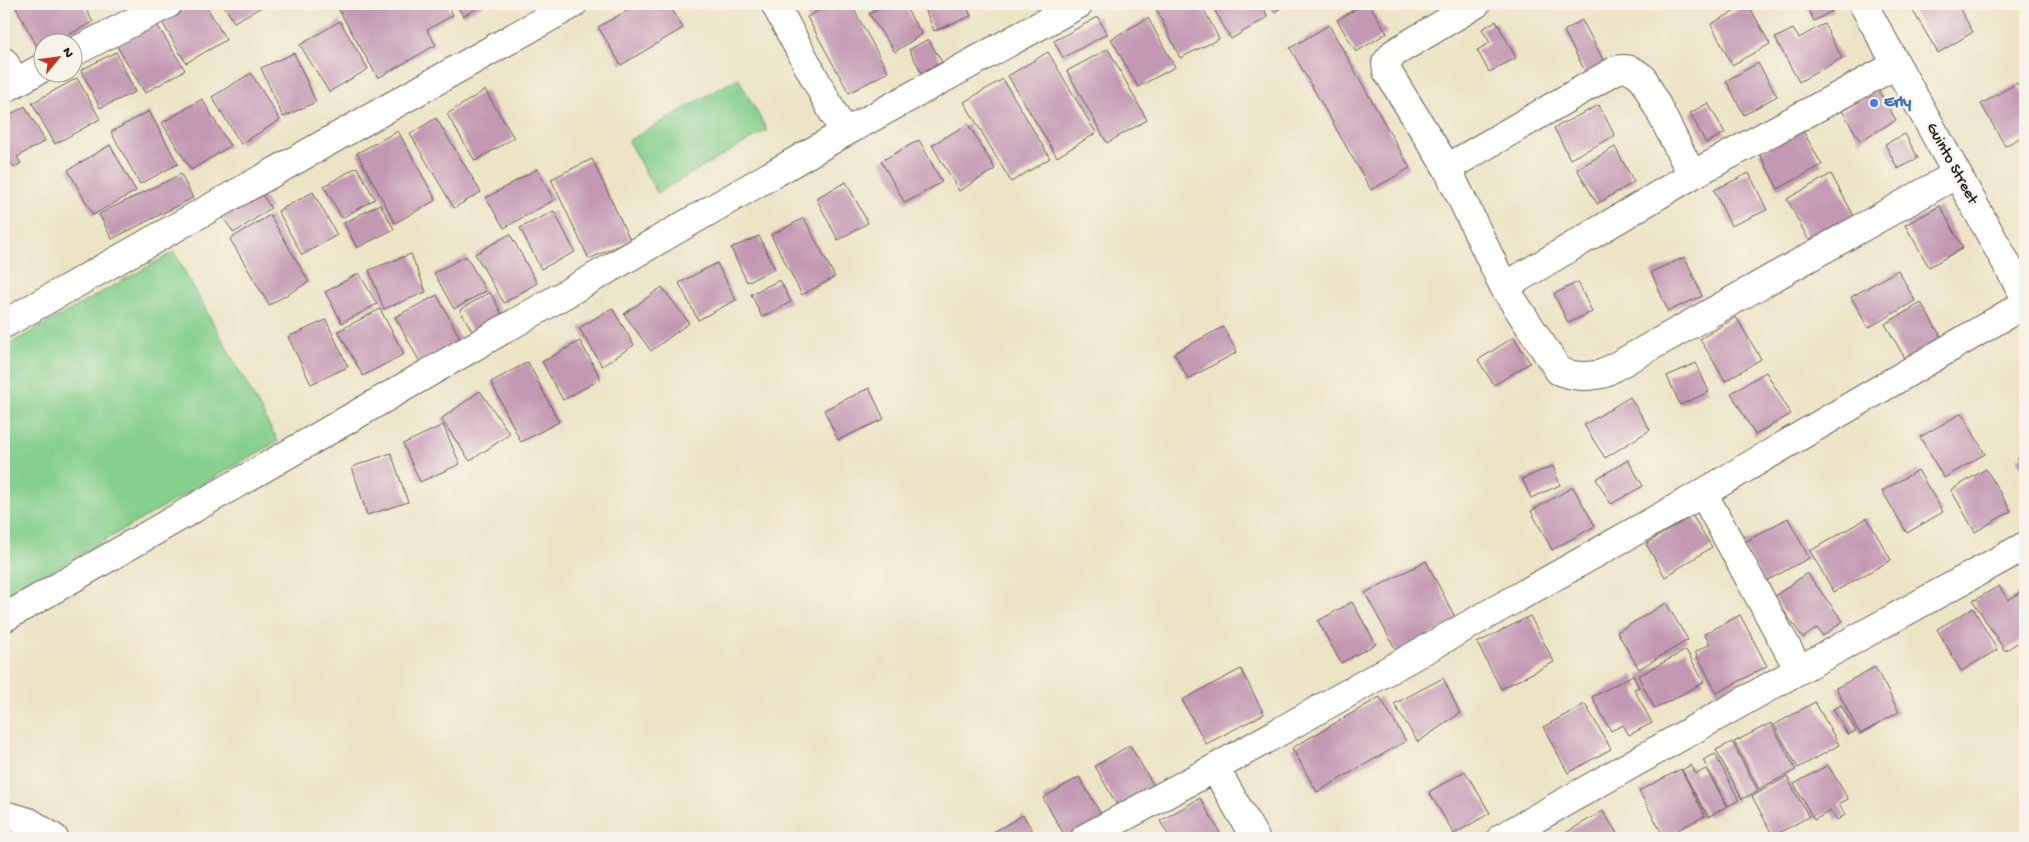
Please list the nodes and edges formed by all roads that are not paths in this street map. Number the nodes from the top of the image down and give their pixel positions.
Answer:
1 (168, 4) edge
2 (573, 4) edge
3 (775, 4) edge
4 (1079, 4) edge
5 (1476, 4) edge
6 (1863, 4) edge
7 (82, 47) edge
8 (1896, 65) junction
9 (32, 71) edge
10 (8, 77) edge
11 (844, 133) junction
12 (1447, 168) junction
13 (1957, 174) junction
14 (1692, 175) junction
15 (1504, 287) junction
16 (2025, 298) edge
17 (2025, 304) edge
18 (4, 324) edge
19 (1703, 493) junction
20 (2025, 546) edge
21 (4, 618) edge
22 (1799, 670) junction
23 (1215, 768) junction
24 (4, 815) edge
25 (1091, 837) edge
26 (54, 838) edge
27 (1255, 838) edge
28 (1501, 838) edge

1 - 7 street
2 - 18 street
3 - 11 street
4 - 11 street
5 - 12 street
6 - 8 street, Guinto Street
8 - 13 street, Guinto Street
8 - 14 street
9 - 10 street
11 - 21 street
12 - 14 street
12 - 15 street
13 - 15 street
13 - 16 street, Guinto Street
14 - 15 street
17 - 19 street
19 - 22 street
19 - 23 street
20 - 22 street
22 - 28 street
23 - 25 street
23 - 27 street
24 - 26 street

